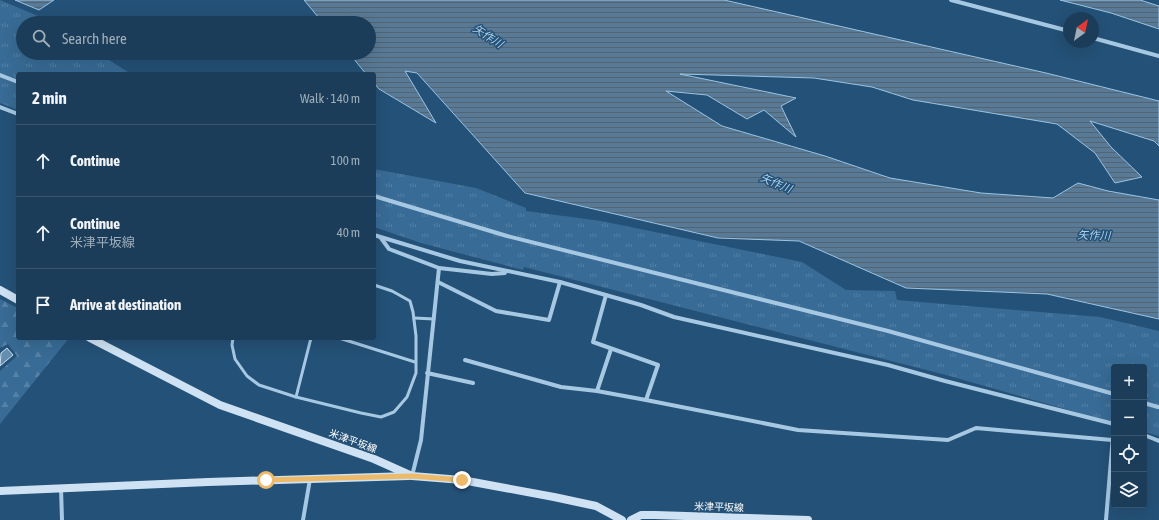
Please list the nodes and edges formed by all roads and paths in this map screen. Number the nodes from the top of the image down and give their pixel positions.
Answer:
1 (951, 0) edge
2 (1063, 29) edge
3 (1099, 40) edge
4 (1159, 56) edge
5 (0, 75) edge
6 (16, 81) edge
7 (0, 107) edge
8 (16, 113) edge
9 (376, 197) edge
10 (376, 236) edge
11 (381, 237) junction
12 (440, 268) junction
13 (507, 272) junction
14 (438, 282) junction
15 (560, 282) junction
16 (376, 286) edge
17 (0, 290) edge
18 (606, 295) junction
19 (16, 299) edge
20 (414, 318) junction
21 (434, 319) junction
22 (94, 340) edge
23 (233, 340) edge
24 (310, 340) edge
25 (345, 340) edge
26 (612, 348) junction
27 (465, 360) dead end
28 (415, 362) junction
29 (428, 373) junction
30 (473, 383) dead end
31 (597, 391) junction
32 (1111, 393) edge
33 (296, 397) junction
34 (646, 400) junction
35 (1147, 404) edge
36 (1158, 407) edge
37 (1111, 423) edge
38 (1146, 436) edge
39 (1111, 440) edge
40 (1159, 441) edge
41 (1111, 453) edge
42 (412, 476) junction
43 (310, 478) junction
44 (61, 487) junction
45 (0, 491) edge
46 (62, 520) edge
47 (302, 520) edge
48 (622, 520) edge
49 (631, 520) edge
50 (808, 520) edge
51 (1106, 520) edge

1 - 2 street
3 - 4 street
5 - 6 street
7 - 8 street
9 - 32 street
10 - 11 street
11 - 12 street
11 - 13 street
12 - 13 street
12 - 14 street
13 - 15 street
14 - 15 street
14 - 21 street
15 - 18 street
16 - 20 lane
17 - 19 main road
18 - 26 street
18 - 37 street
20 - 21 lane
20 - 28 lane
21 - 29 street
22 - 42 main road, 米津平坂線
23 - 33 lane
24 - 33 lane
25 - 28 lane
26 - 31 street
26 - 34 street
27 - 31 street
28 - 33 lane
29 - 30 street
29 - 42 street
31 - 34 street
34 - 39 street
35 - 36 street
38 - 40 street
41 - 51 street
42 - 43 main road
42 - 48 main road, 米津平坂線
43 - 44 main road
43 - 47 street
44 - 45 main road
44 - 46 street
49 - 50 main road, 米津平坂線

